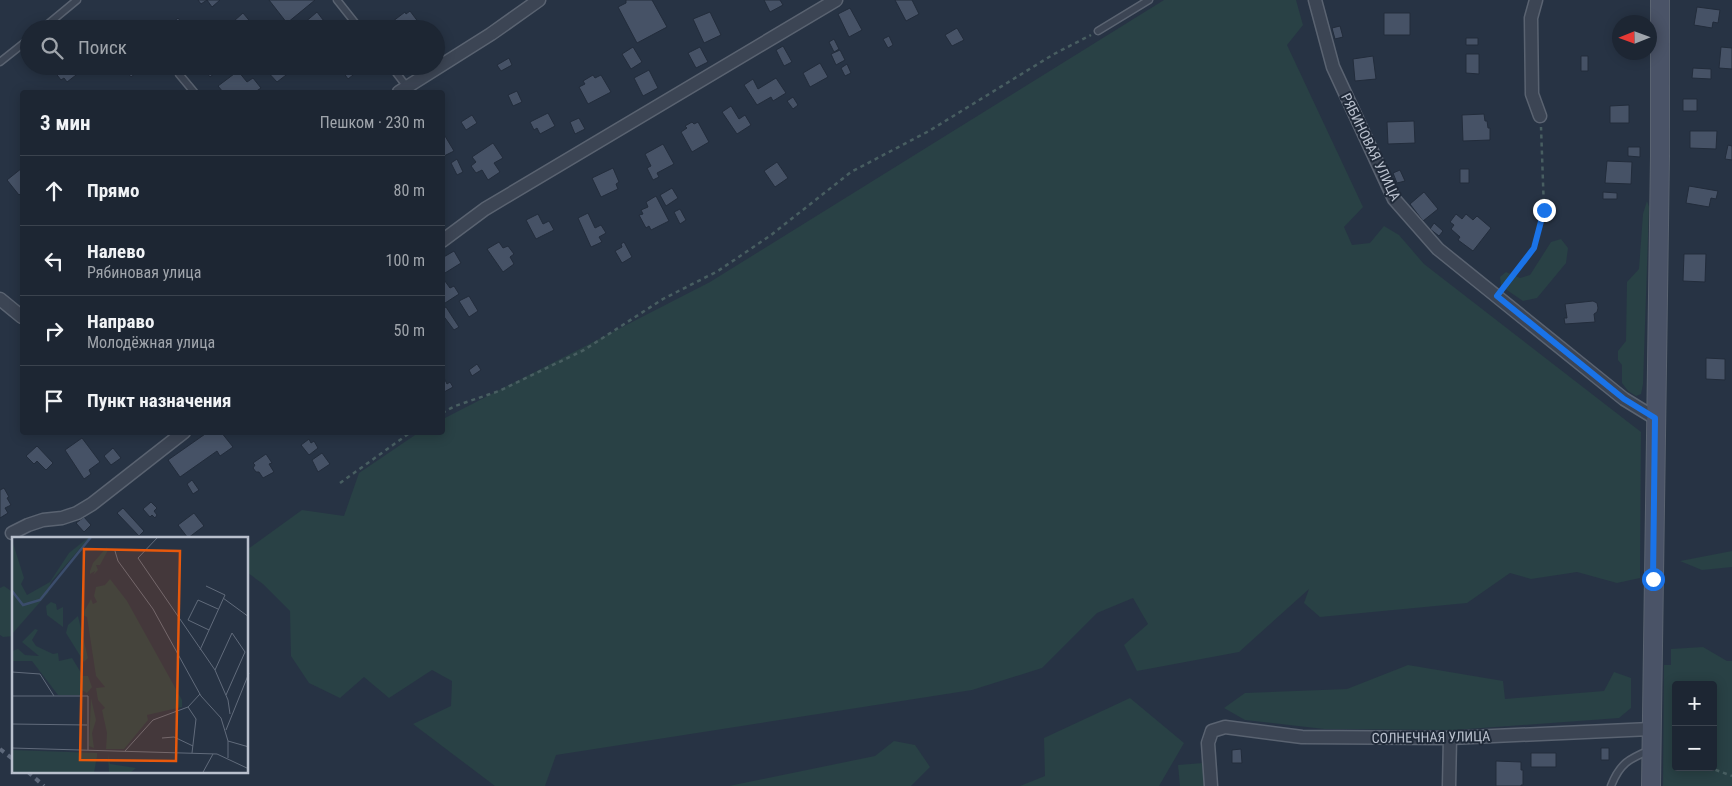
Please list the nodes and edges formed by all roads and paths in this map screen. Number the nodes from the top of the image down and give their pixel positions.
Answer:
1 (77, 0) edge
2 (337, 0) edge
3 (539, 0) edge
4 (836, 0) edge
5 (1149, 0) edge
6 (1314, 0) edge
7 (1536, 0) edge
8 (1660, 0) edge
9 (53, 20) edge
10 (353, 20) edge
11 (1098, 31) joint
12 (20, 46) edge
13 (0, 62) edge
14 (445, 63) edge
15 (181, 75) edge
16 (396, 75) edge
17 (427, 75) edge
18 (192, 90) edge
19 (403, 90) edge
20 (1540, 116) joint
21 (445, 239) edge
22 (1497, 296) junction
23 (0, 299) edge
24 (20, 315) edge
25 (445, 411) edge
26 (1655, 418) junction
27 (180, 435) edge
28 (408, 435) edge
29 (340, 483) dead end
30 (12, 533) dead end
31 (1651, 729) junction
32 (1450, 738) junction
33 (1651, 749) junction
34 (1717, 770) edge
35 (1732, 776) edge
36 (1211, 786) edge
37 (1449, 786) edge
38 (1611, 786) edge
39 (1651, 786) edge

1 - 9 lane
2 - 10 lane
3 - 14 street
4 - 21 street
5 - 11 lane
6 - 22 street, РЯБИНОВАЯ УЛИЦА
7 - 20 street
8 - 26 main road
11 - 25 path
12 - 13 lane
15 - 18 lane
16 - 19 lane
17 - 19 street
20 - 22 path
22 - 26 street, РЯБИНОВАЯ УЛИЦА
23 - 24 street
26 - 31 main road
27 - 30 street
28 - 29 path
31 - 32 street, СОЛНЕЧНАЯ УЛИЦА
31 - 33 main road
32 - 36 street, СОЛНЕЧНАЯ УЛИЦА
32 - 37 street
33 - 38 lane
33 - 39 main road
34 - 35 path

